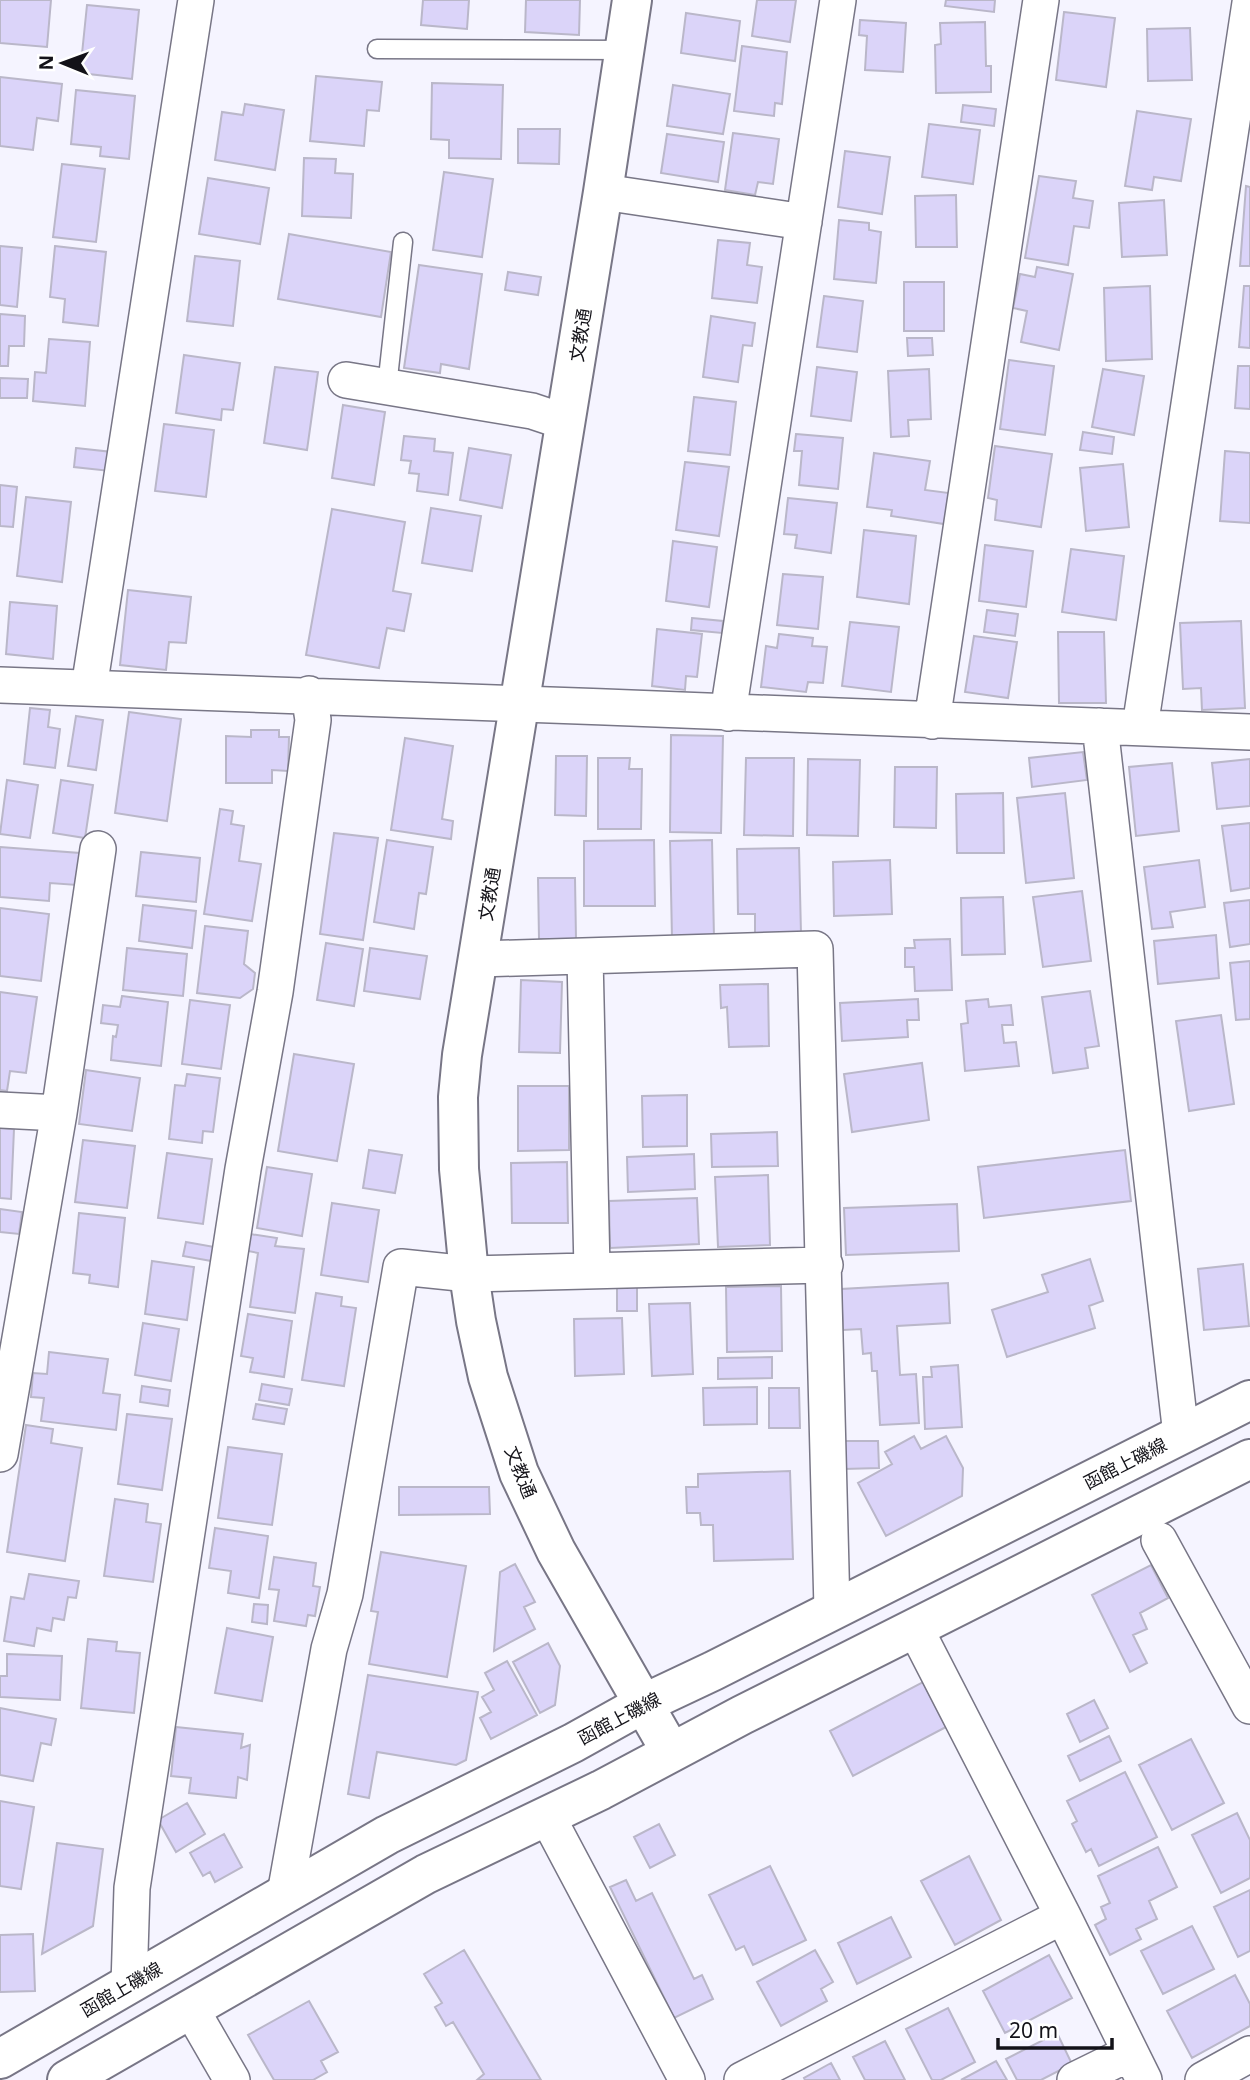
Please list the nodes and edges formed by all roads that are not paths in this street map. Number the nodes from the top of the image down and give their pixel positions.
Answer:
1 (196, 0) edge
2 (632, 0) edge
3 (838, 0) edge
4 (1041, 0) edge
5 (1250, 3) edge
6 (377, 49) dead end
7 (624, 50) junction
8 (603, 192) junction
9 (804, 222) junction
10 (403, 243) dead end
11 (346, 380) dead end
12 (387, 387) junction
13 (565, 422) junction
14 (0, 685) edge
15 (89, 688) junction
16 (309, 694) junction
17 (519, 704) junction
18 (728, 713) junction
19 (932, 721) junction
20 (1100, 726) junction
21 (1140, 727) junction
22 (1250, 732) edge
23 (98, 849) dead end
24 (585, 957) junction
25 (479, 960) junction
26 (0, 1110) edge
27 (59, 1113) junction
28 (825, 1265) junction
29 (592, 1270) junction
30 (469, 1274) junction
31 (14, 1299) edge
32 (1250, 1399) edge
33 (1181, 1435) junction
34 (0, 1454) edge
35 (1250, 1459) edge
36 (1159, 1540) dead end
37 (832, 1609) junction
38 (915, 1628) junction
39 (643, 1704) junction
40 (1250, 1706) edge
41 (671, 1752) junction
42 (547, 1816) junction
43 (285, 1894) junction
44 (1063, 1916) junction
45 (129, 1985) junction
46 (191, 2009) junction
47 (1250, 2054) edge
48 (0, 2059) edge
49 (1137, 2066) edge
50 (67, 2080) edge
51 (232, 2080) edge
52 (687, 2080) edge
53 (742, 2080) edge
54 (1075, 2080) edge
55 (1203, 2080) edge

1 - 15 street
2 - 7 main road, 文教通
3 - 9 street
4 - 19 street
5 - 21 street
6 - 7 lane
7 - 8 main road, 文教通
8 - 9 street
8 - 13 main road, 文教通
9 - 18 street
10 - 12 lane
11 - 12 street
12 - 13 street
13 - 17 main road, 文教通
14 - 15 street
15 - 16 street
16 - 17 street
16 - 45 street
17 - 18 street
17 - 25 main road, 文教通
18 - 19 street
19 - 20 street
20 - 21 street
20 - 33 street
21 - 22 street
23 - 27 street
24 - 25 street
24 - 28 street
24 - 29 street
25 - 30 main road, 文教通
26 - 27 street
27 - 31 street
28 - 29 street
28 - 37 street
29 - 30 street
30 - 39 main road, 文教通
30 - 43 street
31 - 34 street
32 - 33 main road, 函館上磯線
33 - 37 main road, 函館上磯線
35 - 38 main road
36 - 40 street
37 - 39 main road, 函館上磯線
38 - 41 main road
38 - 44 street
39 - 41 main road, 文教通
39 - 43 main road, 函館上磯線
41 - 42 main road
42 - 46 main road
42 - 52 street
43 - 45 main road, 函館上磯線
44 - 49 street
44 - 53 street
45 - 48 main road, 函館上磯線
46 - 50 main road
46 - 51 street
47 - 55 street
49 - 54 street

